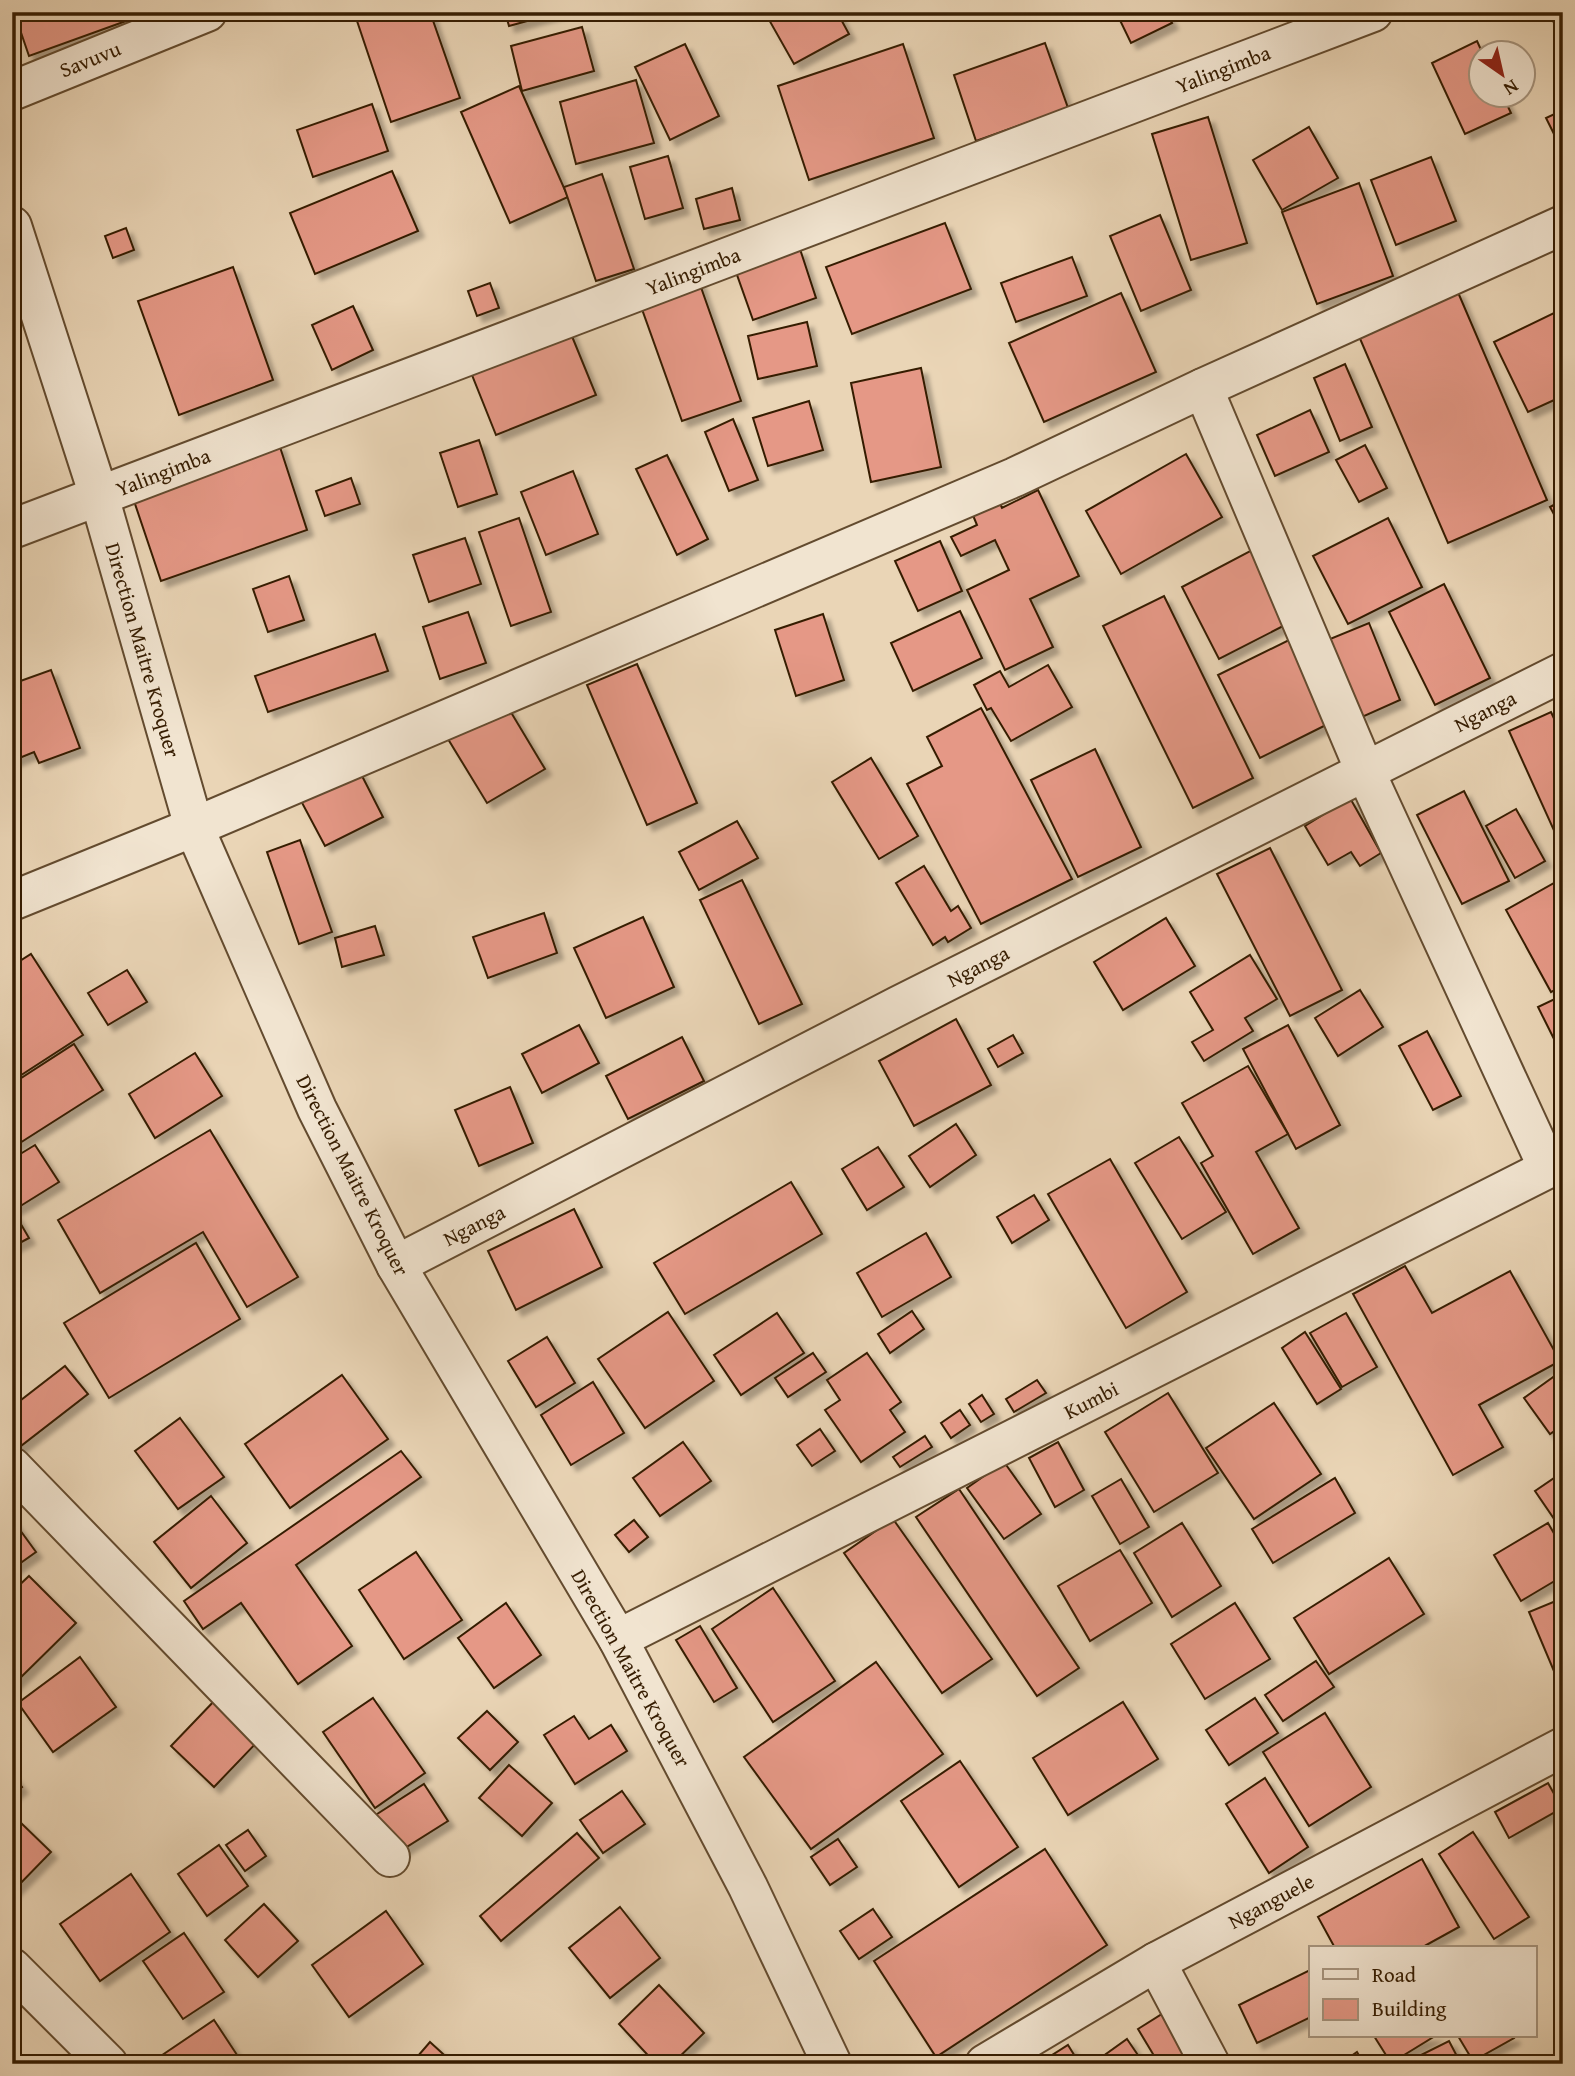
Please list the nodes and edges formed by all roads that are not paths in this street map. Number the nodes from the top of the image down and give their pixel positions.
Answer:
1 (206, 12) edge
2 (1354, 16) edge
3 (12, 90) edge
4 (1563, 225) edge
5 (12, 226) edge
6 (1203, 388) junction
7 (99, 496) junction
8 (12, 529) edge
9 (1563, 671) edge
10 (1365, 771) junction
11 (194, 827) junction
12 (12, 901) edge
13 (1556, 1165) edge
14 (396, 1265) junction
15 (12, 1467) edge
16 (618, 1639) junction
17 (1563, 1747) edge
18 (390, 1857) dead end
19 (1156, 1962) junction
20 (12, 1968) edge
21 (107, 2064) edge
22 (832, 2064) edge
23 (985, 2064) edge
24 (1210, 2064) edge

1 - 3 street, Savuvu
2 - 7 street, Yalingimba
4 - 6 street
5 - 7 street, Direction Maitre Kroquer
6 - 10 street
6 - 11 street
7 - 8 street, Yalingimba
7 - 11 street, Direction Maitre Kroquer
9 - 10 street, Nganga
10 - 13 street
10 - 14 street, Nganga
11 - 12 street
11 - 14 street, Direction Maitre Kroquer
13 - 16 street, Kumbi
14 - 16 street, Direction Maitre Kroquer
15 - 18 street
16 - 22 street, Direction Maitre Kroquer
17 - 19 street, Nganguele
19 - 23 street, Nganguele
19 - 24 street
20 - 21 street

